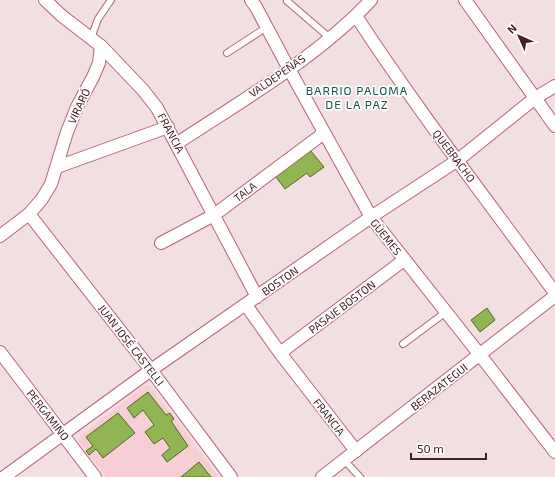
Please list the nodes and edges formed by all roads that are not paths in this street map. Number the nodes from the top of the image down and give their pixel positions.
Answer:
1 (45, 0) edge
2 (111, 0) edge
3 (252, 0) edge
4 (371, 0) edge
5 (465, 0) edge
6 (287, 1) edge
7 (356, 16) junction
8 (267, 27) junction
9 (91, 38) junction
10 (330, 38) junction
11 (100, 46) junction
12 (227, 53) dead end
13 (289, 69) junction
14 (555, 86) edge
15 (535, 98) junction
16 (555, 126) edge
17 (168, 127) junction
18 (324, 133) junction
19 (176, 144) junction
20 (458, 160) junction
21 (57, 167) junction
22 (29, 214) junction
23 (214, 215) junction
24 (371, 217) junction
25 (0, 236) edge
26 (161, 243) dead end
27 (404, 260) junction
28 (555, 293) edge
29 (555, 296) edge
30 (257, 297) junction
31 (246, 305) junction
32 (446, 312) junction
33 (403, 344) dead end
34 (0, 352) edge
35 (280, 353) junction
36 (480, 354) junction
37 (151, 370) junction
38 (63, 435) junction
39 (356, 451) junction
40 (555, 452) edge
41 (344, 460) junction
42 (4, 477) edge
43 (95, 477) edge
44 (231, 477) edge
45 (322, 477) edge
46 (360, 477) edge

1 - 9 street, FRANCIA
2 - 9 lane
3 - 8 street, GÜEMES
4 - 7 street, VALDEPEÑAS
5 - 15 street
6 - 10 lane
7 - 10 street, VALDEPEÑAS
7 - 20 street, QUEBRACHO
8 - 12 lane
8 - 13 street, GÜEMES
9 - 11 street, FRANCIA
10 - 13 street, VALDEPEÑAS
11 - 17 street, FRANCIA
11 - 21 street, VIRARÓ
13 - 18 street, GÜEMES
13 - 19 street, VALDEPEÑAS
14 - 15 street, BOSTON
15 - 16 street
15 - 20 street, BOSTON
17 - 19 street, FRANCIA
17 - 21 street
18 - 23 street, TALA
18 - 24 street, GÜEMES
19 - 23 street, FRANCIA
20 - 24 street, BOSTON
20 - 28 street, QUEBRACHO
21 - 22 street
22 - 25 street
22 - 37 street, JUAN JOSÉ CASTELLI
23 - 26 street, TALA
23 - 30 street, FRANCIA
24 - 27 street, GÜEMES
24 - 30 street, BOSTON
27 - 32 street, GÜEMES
27 - 35 street, PASAJE BOSTON
29 - 36 street, BERAZATEGUI
30 - 31 street, BOSTON
31 - 35 street, FRANCIA
31 - 37 street, BOSTON
32 - 33 lane
32 - 36 street, GÜEMES
34 - 38 street, PERGAMINO
35 - 39 street, FRANCIA
36 - 39 street, BERAZATEGUI
36 - 40 street, GÜEMES
37 - 38 street, BOSTON
37 - 44 street, JUAN JOSÉ CASTELLI
38 - 42 street, BOSTON
38 - 43 street, PERGAMINO
39 - 41 street, BERAZATEGUI
41 - 45 street, BERAZATEGUI
41 - 46 lane

